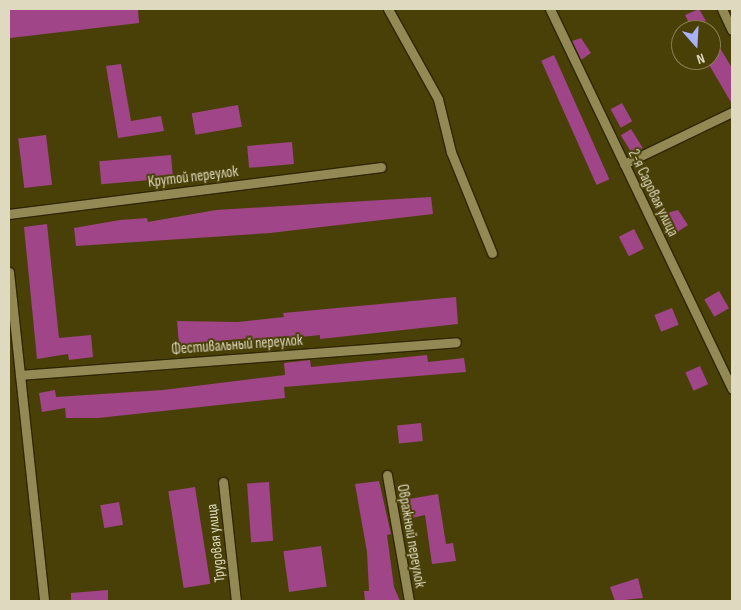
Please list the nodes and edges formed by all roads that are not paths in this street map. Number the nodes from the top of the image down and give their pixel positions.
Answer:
1 (388, 9) edge
2 (550, 9) edge
3 (722, 9) edge
4 (732, 30) edge
5 (732, 112) edge
6 (624, 164) junction
7 (382, 167) dead end
8 (9, 214) edge
9 (492, 253) dead end
10 (9, 272) edge
11 (456, 342) dead end
12 (20, 375) junction
13 (732, 389) edge
14 (387, 475) dead end
15 (223, 482) dead end
16 (44, 601) edge
17 (236, 601) edge
18 (409, 601) edge

1 - 9 street
2 - 6 street, 2-я Садовая улица
3 - 4 street
5 - 6 street
6 - 13 street, 2-я Садовая улица
7 - 8 street, Крутой переулок
10 - 12 street
11 - 12 street, Фестивальный переулок
12 - 16 street
14 - 18 street, Овражный переулок
15 - 17 street, Трудовая улица

